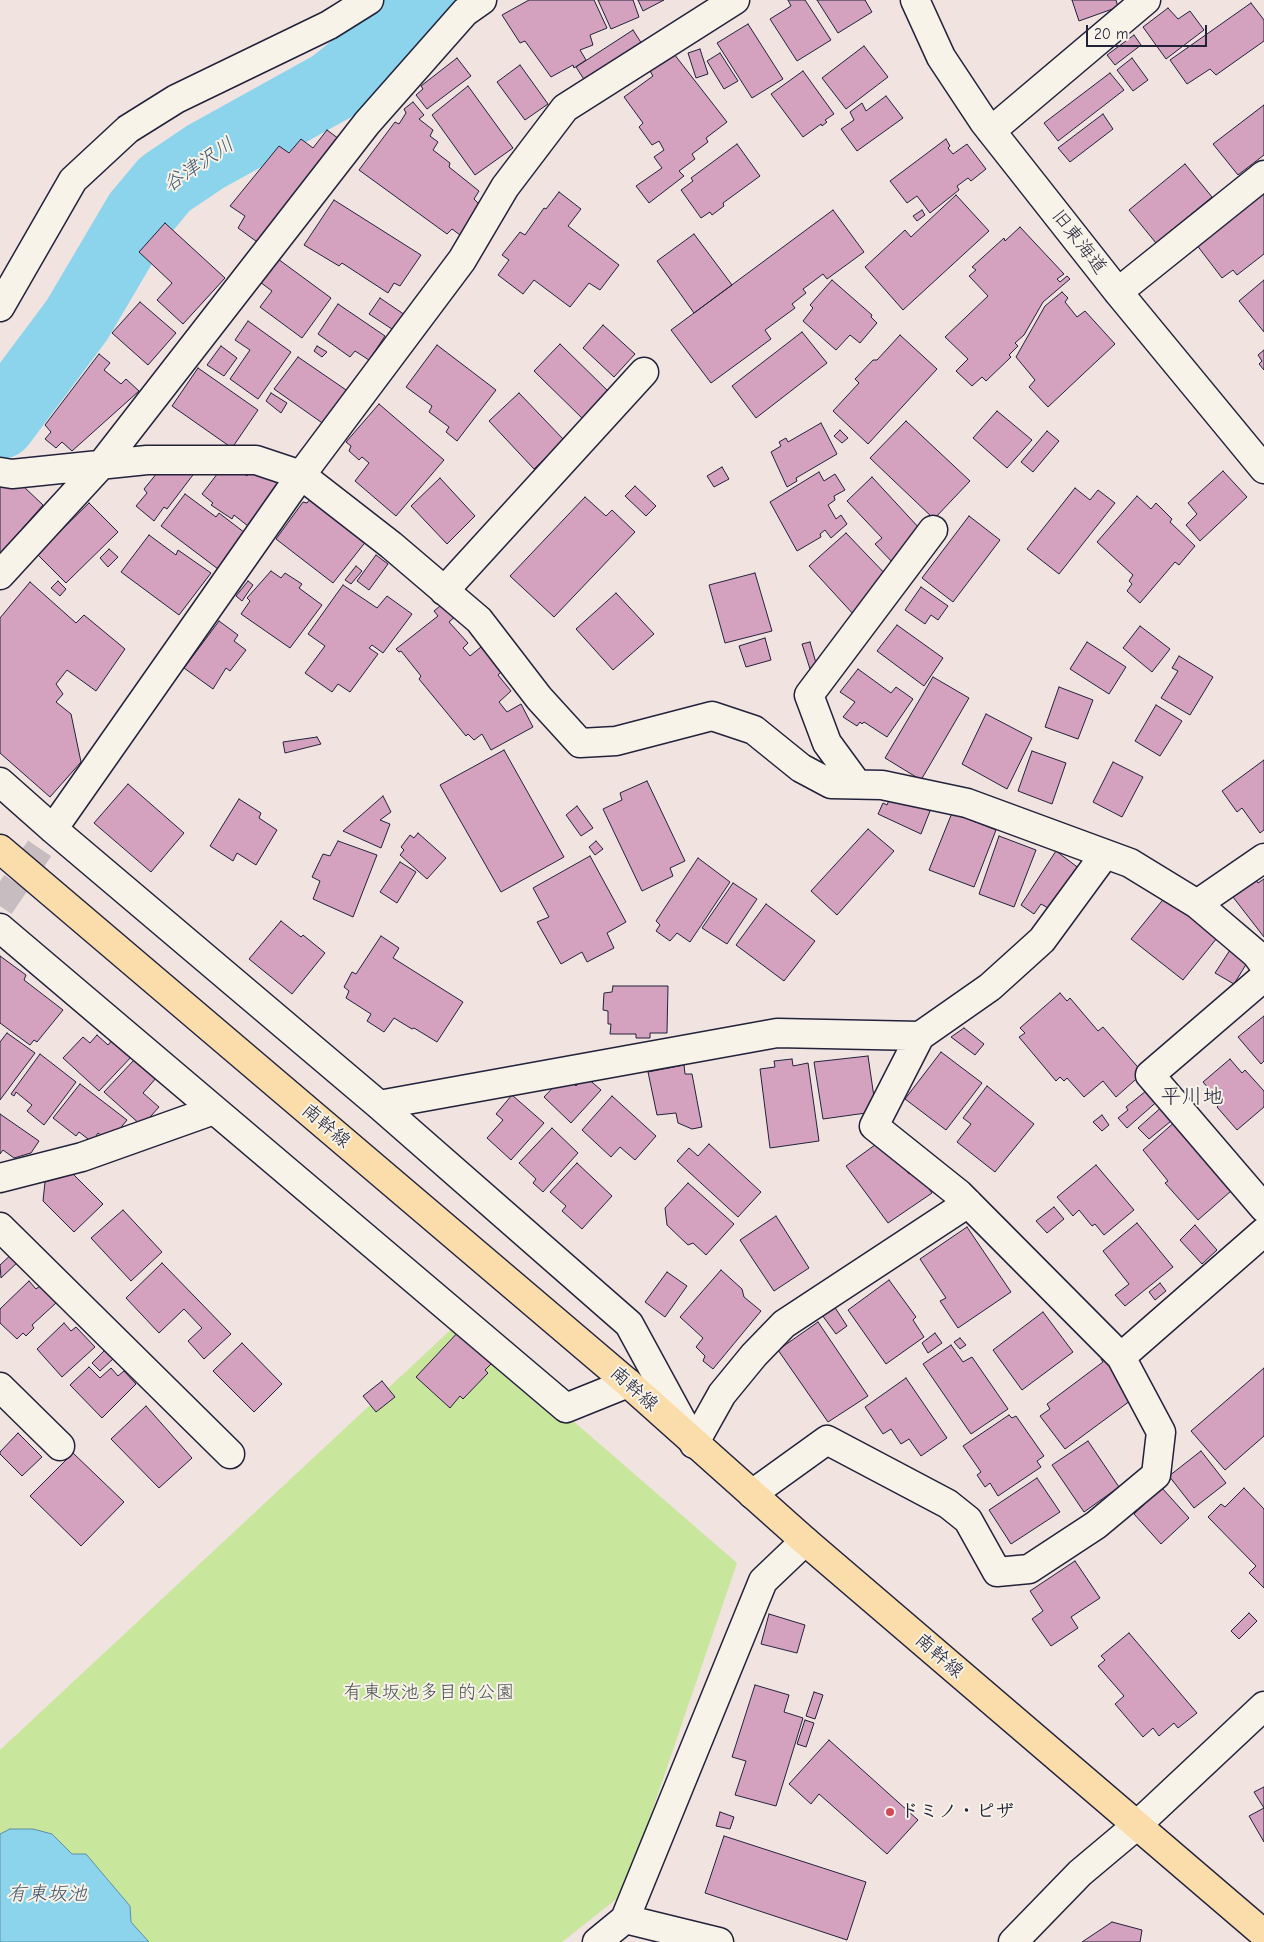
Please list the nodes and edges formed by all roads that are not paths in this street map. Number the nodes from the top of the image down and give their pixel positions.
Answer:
1 (369, 0) edge
2 (482, 0) edge
3 (735, 0) edge
4 (915, 0) edge
5 (1146, 0) edge
6 (991, 131) junction
7 (1264, 175) edge
8 (1118, 292) junction
9 (0, 307) edge
10 (644, 372) dead end
11 (102, 464) junction
12 (1264, 468) edge
13 (0, 472) edge
14 (301, 475) junction
15 (933, 530) dead end
16 (0, 575) edge
17 (444, 591) junction
18 (0, 782) edge
19 (857, 784) junction
20 (53, 829) junction
21 (0, 849) edge
22 (1105, 854) junction
23 (1264, 858) edge
24 (1197, 904) junction
25 (0, 928) edge
26 (1264, 965) edge
27 (1264, 977) edge
28 (920, 1036) junction
29 (379, 1105) junction
30 (214, 1110) junction
31 (0, 1178) edge
32 (968, 1203) junction
33 (1264, 1208) edge
34 (0, 1227) edge
35 (1264, 1232) edge
36 (1121, 1357) junction
37 (628, 1383) junction
38 (0, 1387) edge
39 (694, 1444) junction
40 (60, 1446) dead end
41 (230, 1454) dead end
42 (752, 1494) junction
43 (806, 1541) junction
44 (1264, 1706) edge
45 (1136, 1826) junction
46 (625, 1919) junction
47 (1264, 1934) edge
48 (597, 1942) edge
49 (718, 1942) edge
50 (1013, 1942) edge

1 - 9 street
2 - 11 street
3 - 14 street
4 - 6 street, 旧東海道
5 - 6 street
6 - 8 street, 旧東海道
7 - 8 street
8 - 12 street, 旧東海道
10 - 17 street
11 - 13 street
11 - 14 street
11 - 16 street
14 - 17 street
14 - 20 street
15 - 19 street
17 - 19 street
18 - 20 street
19 - 22 street
20 - 29 street
21 - 37 main road, 南幹線
22 - 24 street
22 - 28 street
23 - 24 street
24 - 26 street
25 - 30 street
27 - 33 street
28 - 29 street
28 - 32 street
29 - 39 street
30 - 31 street
30 - 37 street
32 - 36 street
32 - 39 street
34 - 41 street
35 - 36 street
36 - 42 street
37 - 39 main road, 南幹線
38 - 40 street
39 - 42 main road, 南幹線
42 - 43 main road, 南幹線
43 - 45 main road, 南幹線
43 - 46 street
44 - 45 street
45 - 47 main road, 南幹線
45 - 50 street
46 - 48 street
46 - 49 street

